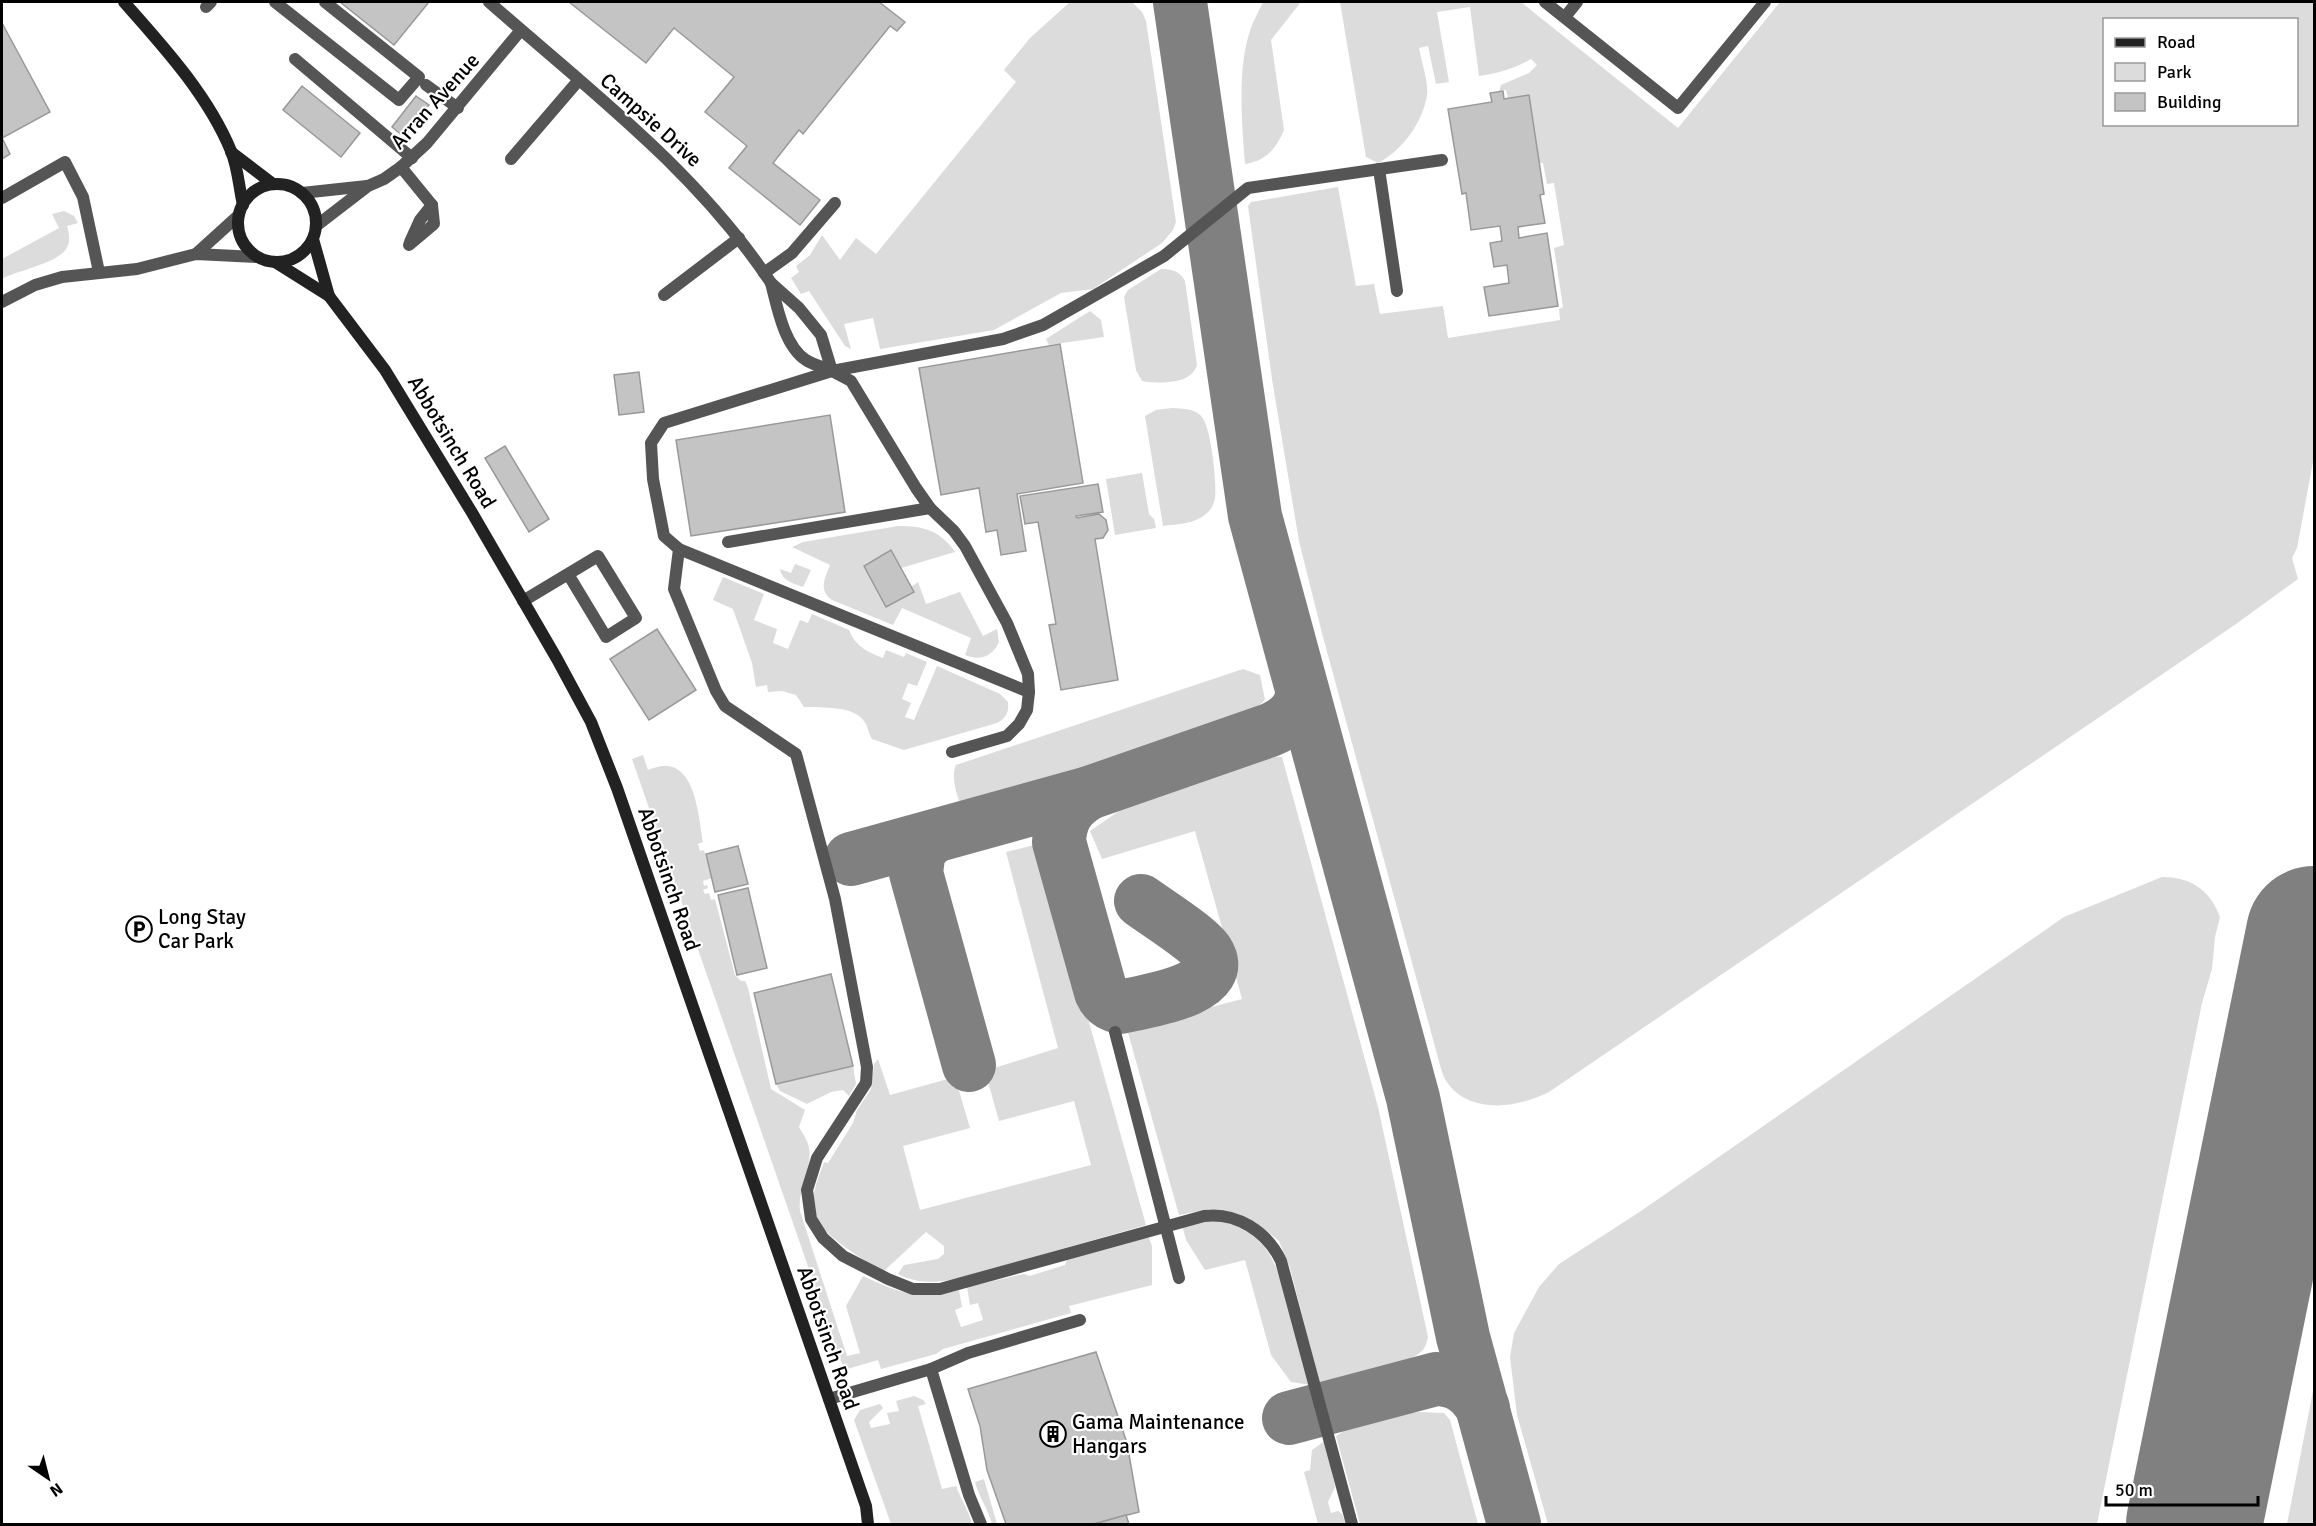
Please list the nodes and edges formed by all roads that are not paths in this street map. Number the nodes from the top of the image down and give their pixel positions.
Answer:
1 (124, 2) edge
2 (275, 2) edge
3 (325, 2) edge
4 (489, 2) edge
5 (1545, 2) edge
6 (1578, 2) edge
7 (1765, 2) edge
8 (1565, 17) junction
9 (521, 30) junction
10 (295, 59) dead end
11 (578, 81) junction
12 (426, 85) dead end
13 (458, 108) junction
14 (231, 152) junction
15 (412, 158) junction
16 (511, 159) dead end
17 (1442, 160) dead end
18 (401, 168) junction
19 (1379, 169) junction
20 (273, 184) junction
21 (368, 186) junction
22 (302, 193) junction
23 (2, 198) edge
24 (835, 203) dead end
25 (432, 205) dead end
26 (241, 210) junction
27 (316, 226) junction
28 (739, 238) junction
29 (313, 239) junction
30 (196, 254) junction
31 (257, 257) junction
32 (275, 262) junction
33 (99, 272) junction
34 (768, 278) junction
35 (1397, 291) dead end
36 (664, 295) dead end
37 (329, 296) junction
38 (2, 302) edge
39 (832, 371) junction
40 (930, 508) junction
41 (728, 542) dead end
42 (679, 549) junction
43 (568, 574) junction
44 (523, 601) junction
45 (1029, 692) junction
46 (952, 752) dead end
47 (1115, 1032) dead end
48 (1164, 1226) junction
49 (1179, 1278) dead end
50 (1080, 1320) dead end
51 (931, 1369) junction
52 (829, 1399) junction
53 (868, 1524) edge
54 (981, 1524) edge
55 (1352, 1524) edge

1 - 14 street
2 - 3 street
4 - 9 street, Campsie Drive
5 - 8 street
6 - 8 street
7 - 8 street
9 - 11 street, Campsie Drive
9 - 13 street, Arran Avenue
10 - 15 street
11 - 16 street
11 - 28 street, Campsie Drive
12 - 13 street
13 - 15 street, Arran Avenue
14 - 20 street
14 - 26 street
15 - 18 street, Arran Avenue
17 - 19 street
18 - 21 street, Arran Avenue
18 - 25 street
19 - 35 street
19 - 39 street
20 - 22 street
20 - 26 street
21 - 22 street, Arran Avenue
21 - 27 street, Arran Avenue
22 - 27 street
23 - 33 street
24 - 34 street
26 - 30 street
26 - 31 street
27 - 29 street
28 - 34 street, Campsie Drive
28 - 36 street
29 - 32 street
29 - 37 street, Abbotsinch Road
30 - 31 street
30 - 33 street
31 - 32 street
32 - 37 street, Abbotsinch Road
33 - 38 street
34 - 39 street
34 - 39 street
37 - 44 street, Abbotsinch Road
39 - 40 street
39 - 42 street
40 - 41 street
40 - 45 street
42 - 45 street
42 - 48 street
43 - 43 street
43 - 44 street
44 - 52 street, Abbotsinch Road
45 - 46 street
47 - 48 street
48 - 49 street
48 - 55 street
50 - 51 street
51 - 52 street
51 - 54 street
52 - 53 street, Abbotsinch Road

